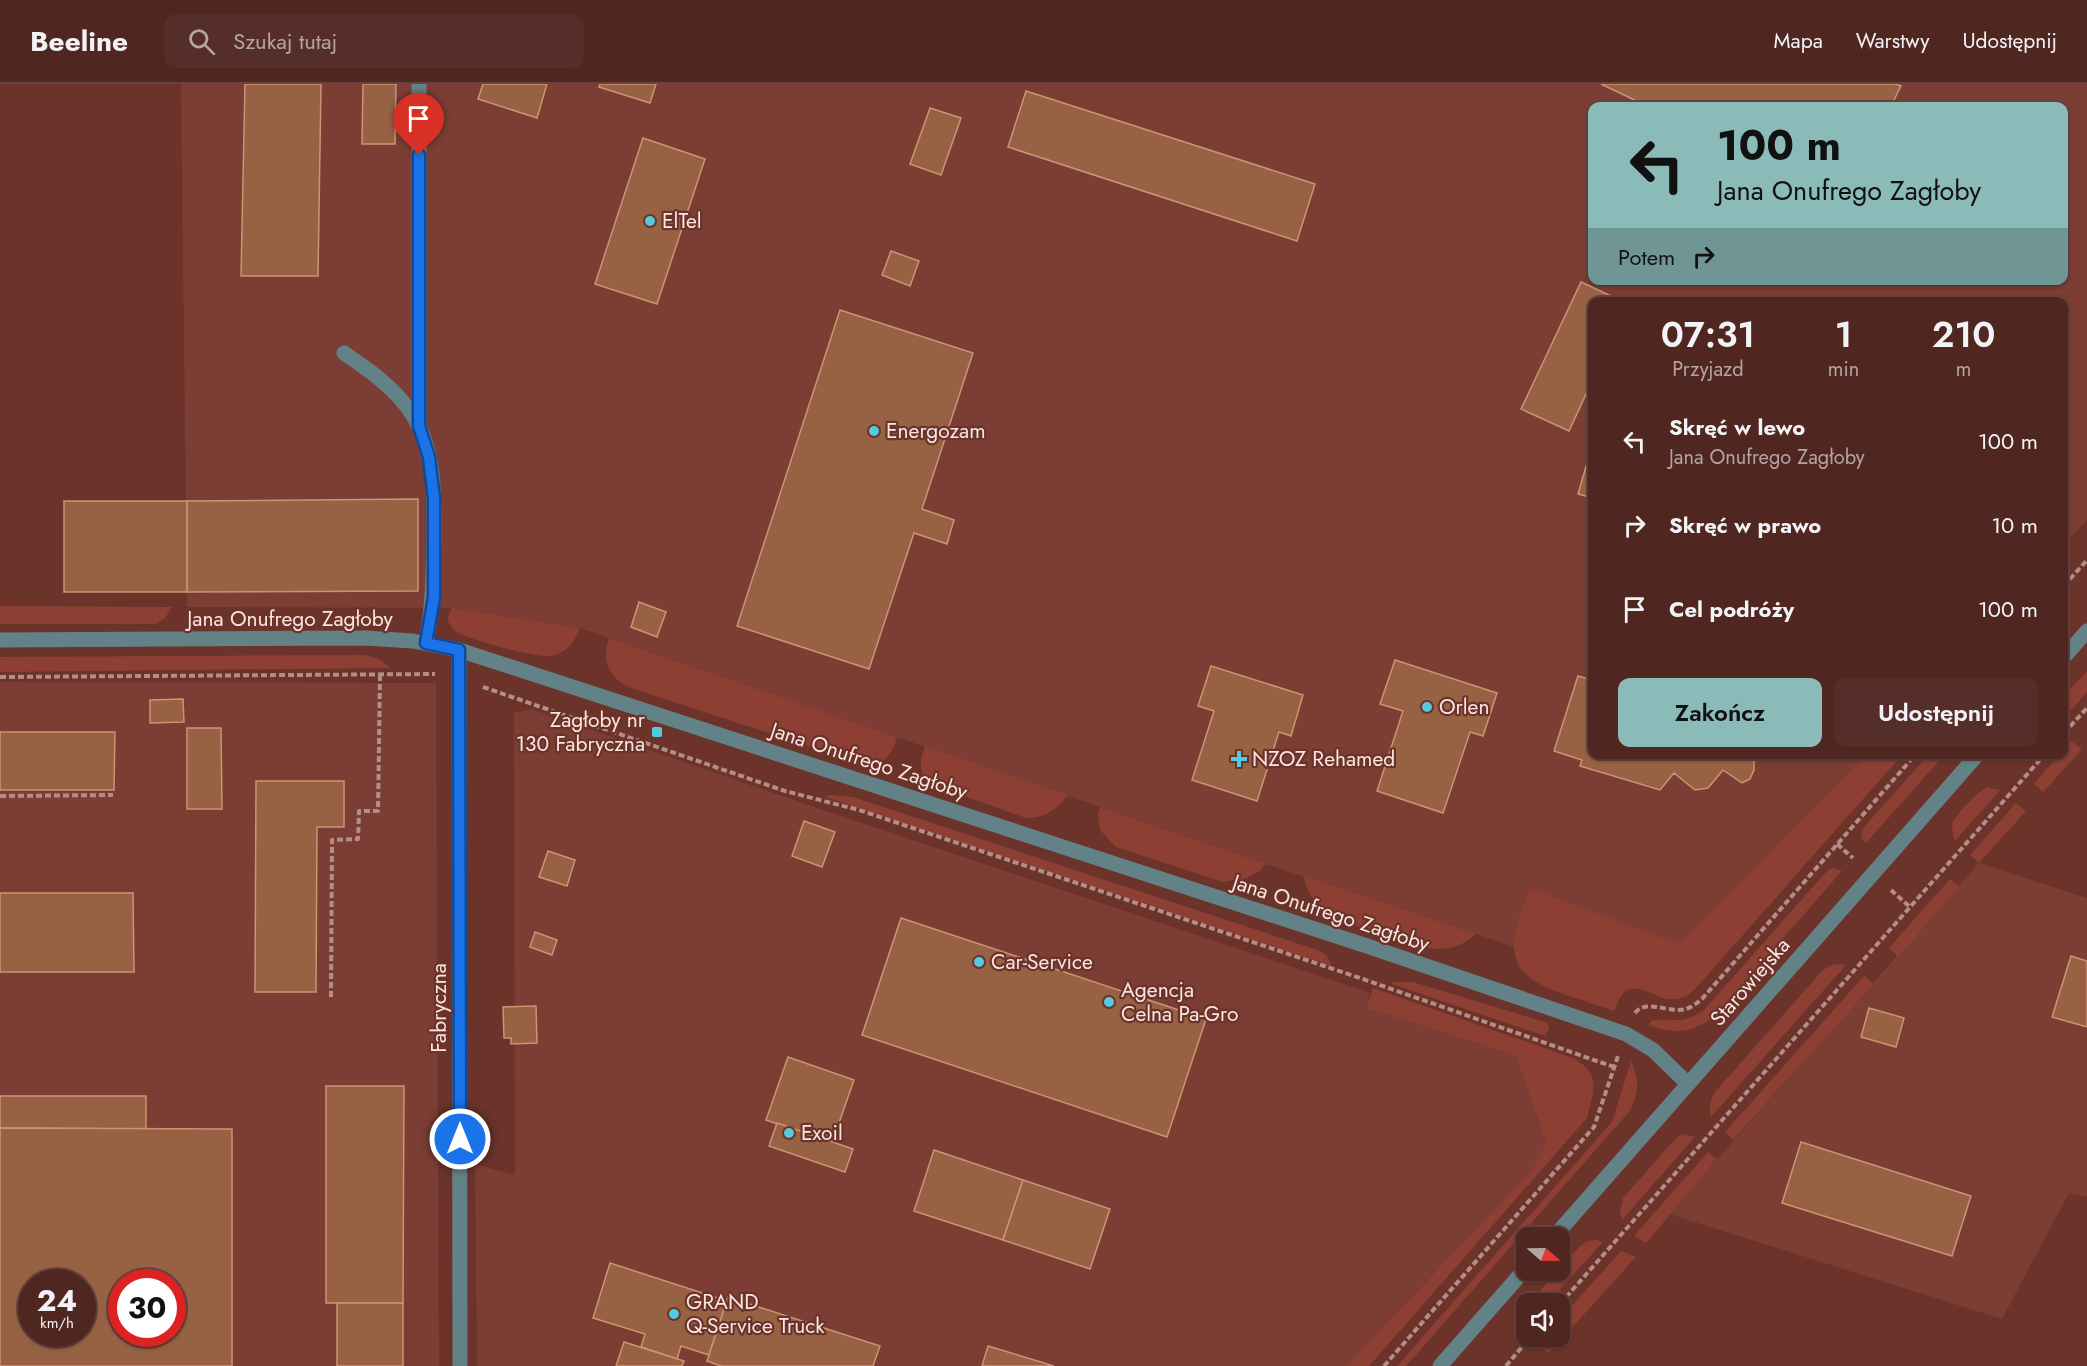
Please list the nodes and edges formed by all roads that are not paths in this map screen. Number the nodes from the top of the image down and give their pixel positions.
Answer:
1 (419, 84) edge
2 (344, 353) dead end
3 (419, 426) junction
4 (2087, 631) edge
5 (0, 640) edge
6 (426, 643) junction
7 (459, 650) junction
8 (2068, 652) edge
9 (1974, 759) edge
10 (1688, 1084) junction
11 (1563, 1227) edge
12 (1516, 1280) edge
13 (460, 1366) edge
14 (1440, 1366) edge

1 - 3 street
2 - 3 street
3 - 6 street
4 - 8 street
5 - 6 street, Jana Onufrego Zagłoby
6 - 7 street, Jana Onufrego Zagłoby
7 - 10 street, Jana Onufrego Zagłoby
7 - 13 street, Fabryczna
9 - 10 street, Starowiejska
10 - 11 street, Starowiejska
12 - 14 street

